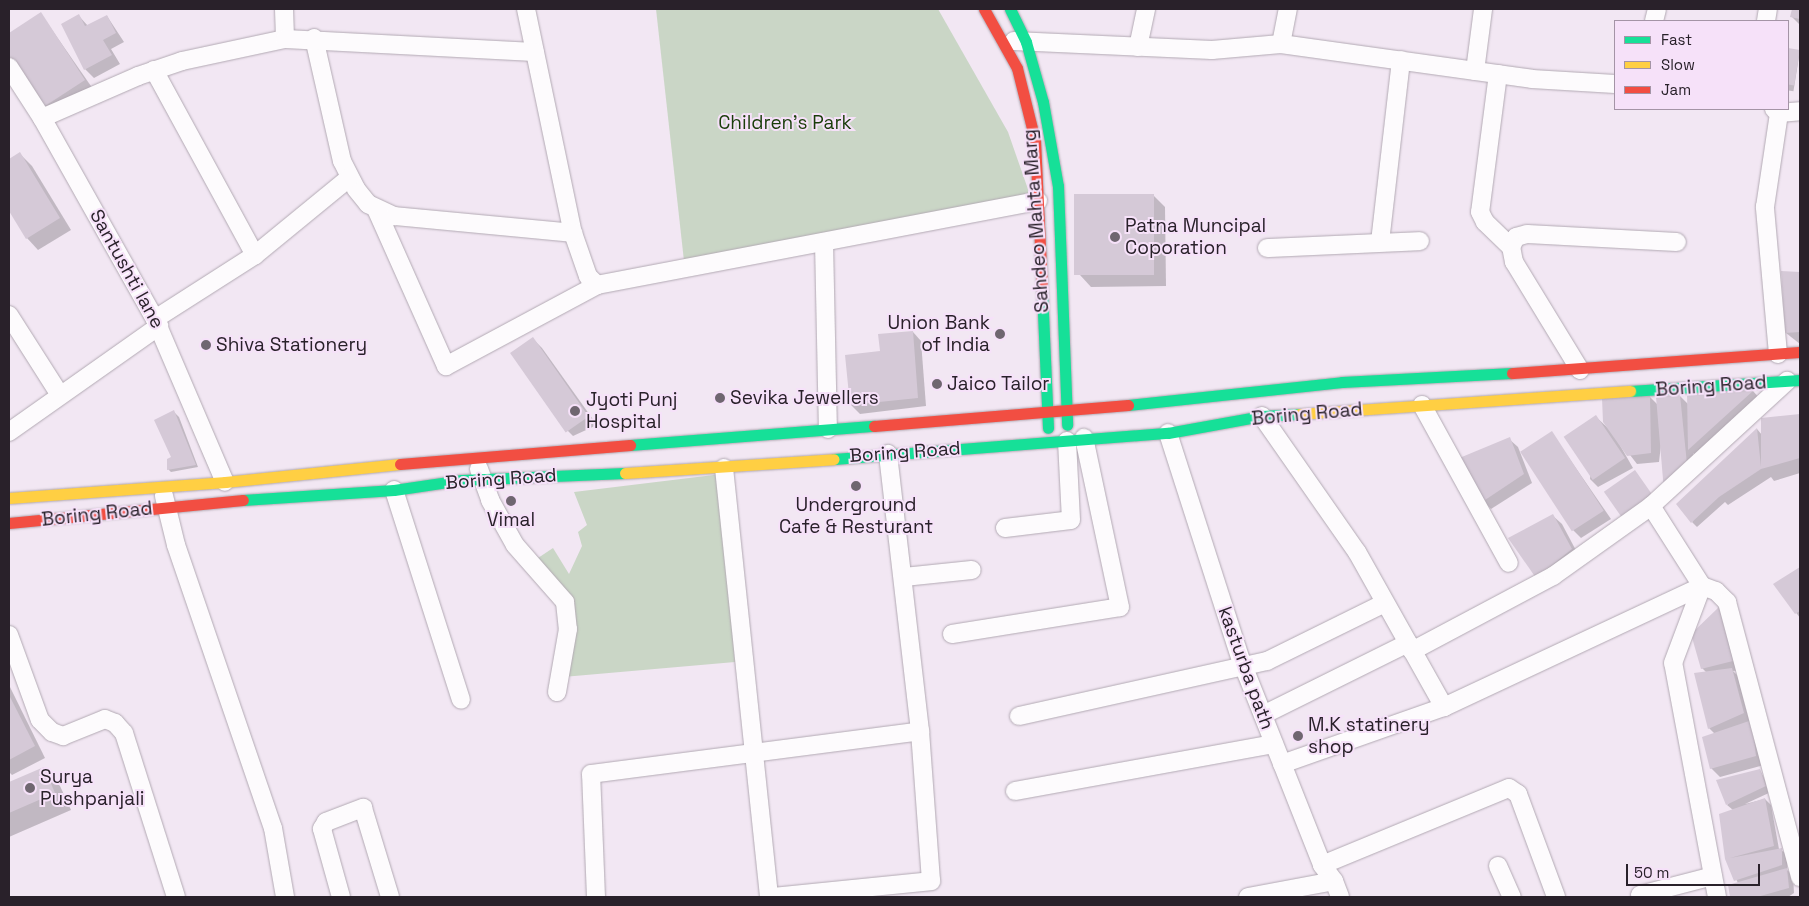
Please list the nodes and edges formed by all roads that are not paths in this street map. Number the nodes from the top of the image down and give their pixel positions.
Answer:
1 (284, 9) edge
2 (526, 9) edge
3 (984, 9) edge
4 (1010, 9) edge
5 (1146, 9) edge
6 (1288, 9) edge
7 (1483, 9) edge
8 (314, 38) junction
9 (285, 39) junction
10 (1001, 40) junction
11 (1026, 42) junction
12 (1281, 44) junction
13 (1138, 47) junction
14 (535, 52) junction
15 (1401, 60) junction
16 (9, 66) edge
17 (154, 70) junction
18 (1475, 71) junction
19 (1498, 74) junction
20 (1614, 84) edge
21 (1776, 111) edge
22 (1800, 111) edge
23 (42, 118) junction
24 (349, 178) junction
25 (1038, 200) junction
26 (377, 210) junction
27 (573, 233) junction
28 (1420, 241) dead end
29 (824, 242) junction
30 (1380, 242) junction
31 (1677, 242) dead end
32 (1511, 247) junction
33 (1267, 248) dead end
34 (255, 255) junction
35 (597, 285) junction
36 (9, 315) edge
37 (157, 323) junction
38 (1800, 352) edge
39 (1778, 354) junction
40 (1580, 370) junction
41 (1793, 381) edge
42 (60, 395) junction
43 (1422, 405) junction
44 (1068, 410) junction
45 (1047, 413) junction
46 (1262, 416) junction
47 (828, 429) junction
48 (9, 432) edge
49 (1168, 433) junction
50 (1076, 440) junction
51 (1050, 442) junction
52 (888, 454) junction
53 (477, 457) junction
54 (724, 468) junction
55 (480, 479) junction
56 (225, 482) junction
57 (160, 486) junction
58 (394, 490) junction
59 (10, 494) edge
60 (168, 506) junction
61 (1651, 506) junction
62 (9, 523) edge
63 (1005, 528) dead end
64 (1509, 563) dead end
65 (972, 570) dead end
66 (904, 577) junction
67 (1702, 586) junction
68 (1385, 603) junction
69 (952, 634) dead end
70 (9, 635) edge
71 (1410, 647) junction
72 (1244, 666) junction
73 (557, 692) dead end
74 (462, 700) dead end
75 (1444, 707) junction
76 (1263, 715) junction
77 (1019, 716) dead end
78 (920, 731) junction
79 (1274, 744) junction
80 (752, 753) junction
81 (1282, 764) junction
82 (1015, 792) dead end
83 (1322, 864) junction
84 (1498, 866) dead end
85 (1713, 876) junction
86 (1800, 878) edge
87 (1337, 889) edge
88 (1640, 895) dead end
89 (176, 897) edge
90 (285, 897) edge
91 (341, 897) edge
92 (390, 897) edge
93 (596, 897) edge
94 (771, 897) edge
95 (1248, 897) edge
96 (1512, 897) edge
97 (1556, 897) edge
98 (1717, 897) edge

1 - 9 street
2 - 14 street
3 - 10 street, Sahdeo Mahta Marg
4 - 11 street, Sahdeo Mahta Marg
5 - 13 street
6 - 12 street
7 - 18 street
8 - 9 street
8 - 14 street
8 - 24 street
9 - 17 street
10 - 11 street
10 - 25 street, Sahdeo Mahta Marg
11 - 13 street
11 - 44 street, Sahdeo Mahta Marg
12 - 13 street
12 - 15 street
14 - 27 street
15 - 18 street
15 - 30 street
16 - 23 street, Santushti lane
17 - 23 street
17 - 34 street
18 - 19 street
19 - 20 street
19 - 32 street
21 - 22 street
21 - 39 street
23 - 37 street, Santushti lane
24 - 26 street
24 - 34 street
25 - 29 street
25 - 45 street, Sahdeo Mahta Marg
26 - 27 street
26 - 35 street
27 - 35 street
28 - 30 street
29 - 35 street
29 - 47 street
30 - 33 street
31 - 32 street
32 - 40 street
34 - 37 street
36 - 42 street
37 - 42 street
37 - 56 street, Santushti lane
38 - 39 street
39 - 40 street
40 - 44 street
41 - 43 street, Boring Road
41 - 61 street
42 - 48 street
43 - 46 street, Boring Road
43 - 64 street
44 - 45 street
44 - 50 street, Sahdeo Mahta Marg
45 - 47 street
45 - 51 street, Sahdeo Mahta Marg
46 - 49 street, Boring Road
46 - 68 street
47 - 53 street
49 - 50 street, Boring Road
49 - 72 street, kasturba path
50 - 51 street, Boring Road
50 - 63 street
50 - 69 street
51 - 52 street, Boring Road
52 - 54 street, Boring Road
52 - 66 street
53 - 55 street
53 - 56 street
54 - 55 street, Boring Road
54 - 80 street
55 - 58 street, Boring Road
55 - 73 street
56 - 57 street
57 - 59 street
57 - 60 street
58 - 60 street, Boring Road
58 - 74 street
60 - 62 street, Boring Road
60 - 90 street
61 - 67 street
61 - 71 street
65 - 66 street
66 - 78 street
67 - 75 street
67 - 85 street
67 - 86 street
68 - 71 street
68 - 72 street
70 - 89 street
71 - 75 street
71 - 76 street
72 - 76 street, kasturba path
72 - 77 street
75 - 81 street
76 - 79 street, kasturba path
78 - 80 street
78 - 94 street
79 - 81 street, kasturba path
79 - 82 street
80 - 93 street
80 - 94 street
81 - 83 street, kasturba path
83 - 87 street, kasturba path
83 - 97 street
84 - 96 street
85 - 88 street
85 - 98 street
87 - 95 street
91 - 92 street

